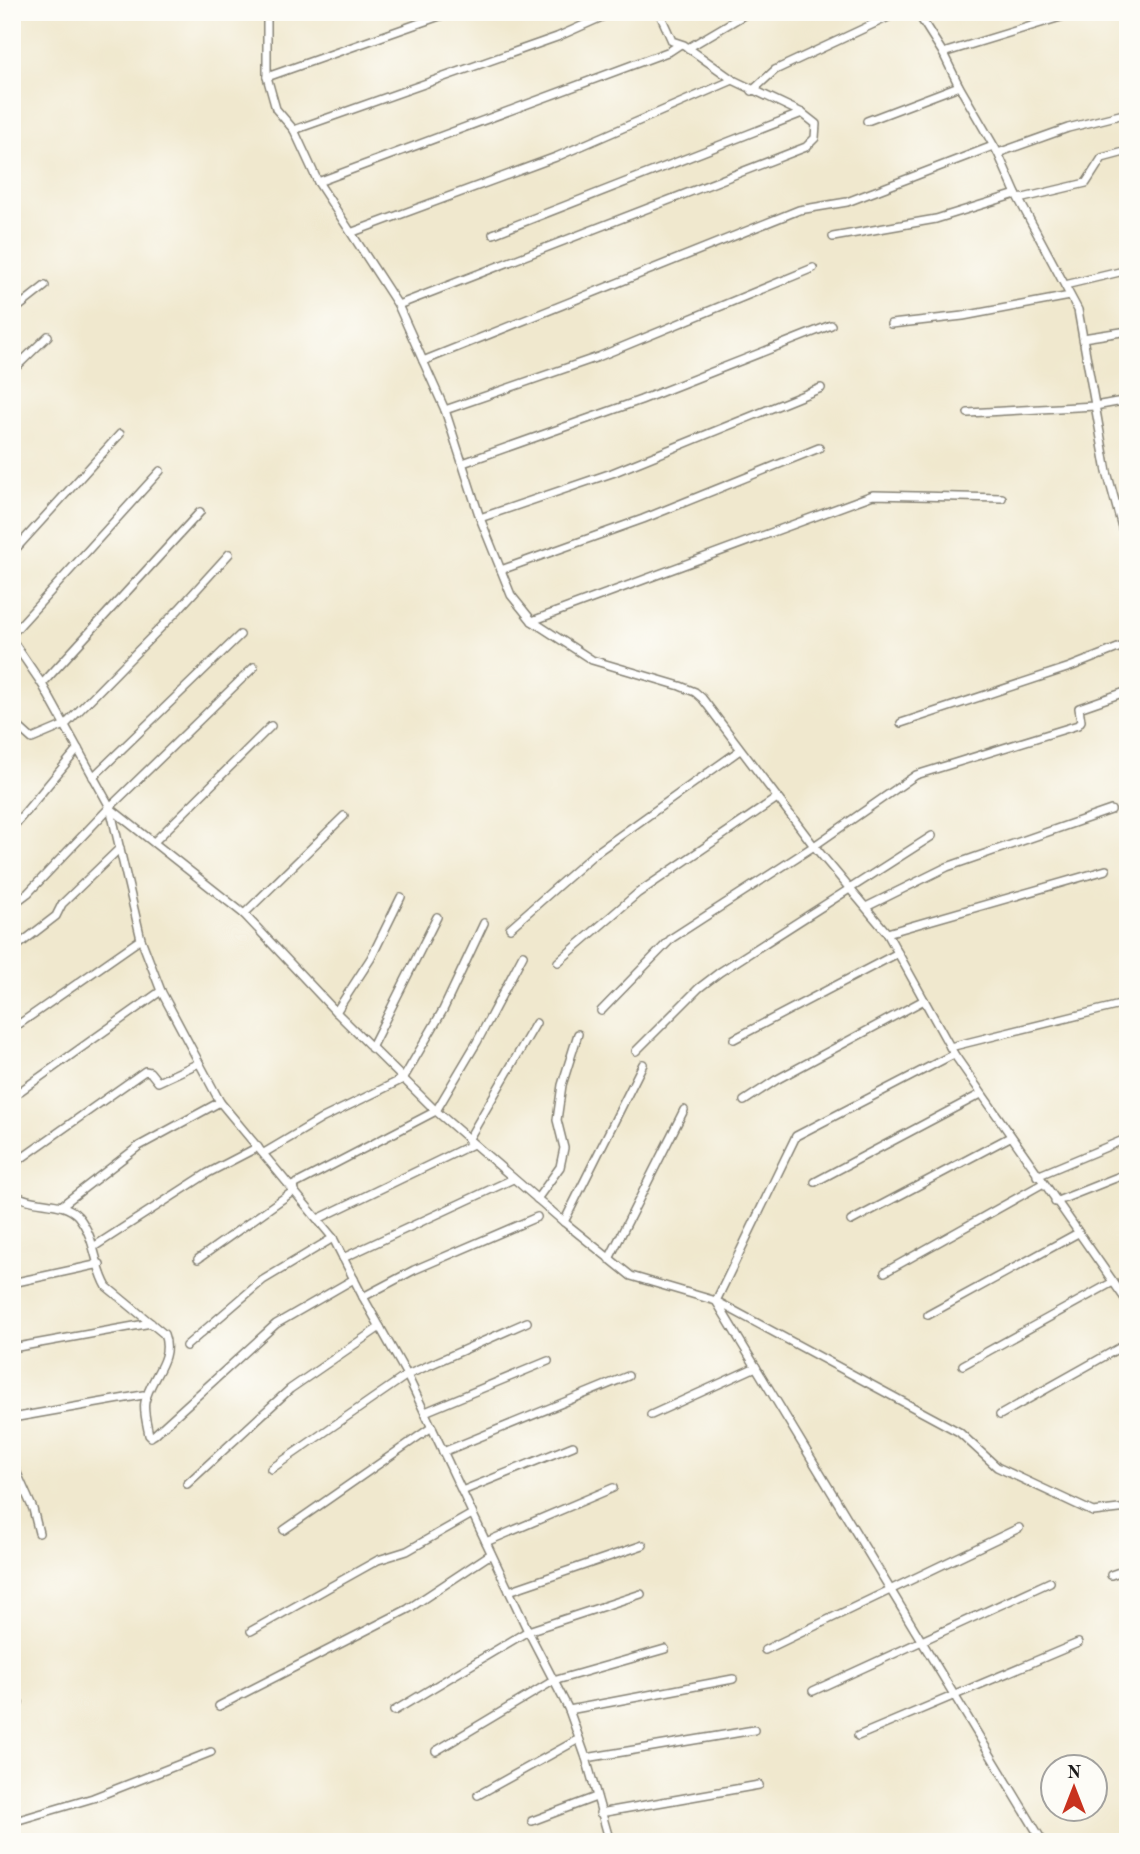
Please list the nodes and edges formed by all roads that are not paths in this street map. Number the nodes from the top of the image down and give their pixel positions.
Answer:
1 (278, 12) edge
2 (451, 12) edge
3 (613, 12) edge
4 (659, 12) edge
5 (749, 12) edge
6 (899, 12) edge
7 (917, 12) edge
8 (1076, 12) edge
9 (267, 14) edge
10 (684, 46) junction
11 (943, 53) junction
12 (267, 77) junction
13 (733, 80) junction
14 (959, 86) junction
15 (752, 91) junction
16 (802, 113) junction
17 (1128, 113) edge
18 (867, 121) dead end
19 (295, 130) junction
20 (995, 150) junction
21 (1128, 151) edge
22 (318, 182) junction
23 (1018, 196) junction
24 (352, 232) junction
25 (493, 234) dead end
26 (833, 237) dead end
27 (813, 268) dead end
28 (1128, 270) edge
29 (1065, 285) junction
30 (46, 286) dead end
31 (1070, 296) junction
32 (398, 305) junction
33 (12, 312) edge
34 (891, 324) dead end
35 (831, 326) dead end
36 (1128, 331) edge
37 (48, 336) dead end
38 (1083, 338) junction
39 (423, 361) junction
40 (12, 371) edge
41 (821, 388) dead end
42 (1128, 400) edge
43 (1095, 405) junction
44 (444, 411) junction
45 (968, 413) dead end
46 (120, 433) dead end
47 (819, 448) dead end
48 (463, 463) junction
49 (160, 471) dead end
50 (1002, 498) dead end
51 (200, 512) dead end
52 (480, 518) junction
53 (1128, 549) edge
54 (12, 553) edge
55 (229, 554) dead end
56 (501, 570) junction
57 (532, 621) junction
58 (12, 634) edge
59 (240, 635) dead end
60 (12, 640) edge
61 (1128, 644) edge
62 (254, 667) dead end
63 (42, 684) junction
64 (1128, 691) edge
65 (13, 722) edge
66 (901, 723) dead end
67 (65, 725) junction
68 (271, 726) dead end
69 (78, 749) junction
70 (740, 750) junction
71 (93, 777) junction
72 (777, 798) junction
73 (110, 807) junction
74 (1111, 810) dead end
75 (344, 816) dead end
76 (12, 828) edge
77 (932, 836) dead end
78 (154, 842) junction
79 (814, 846) junction
80 (120, 848) junction
81 (1106, 870) dead end
82 (849, 888) junction
83 (401, 897) dead end
84 (12, 905) edge
85 (866, 907) junction
86 (244, 914) junction
87 (437, 917) dead end
88 (484, 923) dead end
89 (509, 928) dead end
90 (887, 933) junction
91 (141, 939) junction
92 (12, 950) edge
93 (898, 953) junction
94 (523, 956) dead end
95 (558, 962) dead end
96 (161, 991) junction
97 (924, 1000) junction
98 (1128, 1003) edge
99 (601, 1011) dead end
100 (336, 1012) junction
101 (536, 1023) dead end
102 (12, 1029) edge
103 (578, 1034) dead end
104 (734, 1039) dead end
105 (372, 1048) junction
106 (636, 1051) dead end
107 (952, 1051) junction
108 (199, 1063) junction
109 (643, 1064) dead end
110 (403, 1079) junction
111 (981, 1094) junction
112 (12, 1097) edge
113 (744, 1101) dead end
114 (220, 1102) junction
115 (684, 1110) dead end
116 (436, 1111) junction
117 (1010, 1137) junction
118 (1128, 1138) edge
119 (471, 1142) junction
120 (261, 1150) junction
121 (12, 1165) edge
122 (1128, 1173) edge
123 (1037, 1176) junction
124 (513, 1179) junction
125 (815, 1182) dead end
126 (1042, 1184) junction
127 (293, 1188) junction
128 (14, 1196) edge
129 (537, 1199) junction
130 (1055, 1202) junction
131 (61, 1206) junction
132 (537, 1217) dead end
133 (318, 1219) junction
134 (851, 1221) dead end
135 (564, 1222) junction
136 (1078, 1233) junction
137 (333, 1238) junction
138 (94, 1246) junction
139 (343, 1258) junction
140 (198, 1259) dead end
141 (609, 1259) junction
142 (100, 1264) junction
143 (885, 1272) dead end
144 (354, 1279) junction
145 (12, 1283) edge
146 (1113, 1283) junction
147 (362, 1297) junction
148 (716, 1301) junction
149 (1128, 1303) edge
150 (928, 1315) dead end
151 (527, 1322) dead end
152 (151, 1323) junction
153 (380, 1327) junction
154 (1128, 1343) edge
155 (186, 1346) dead end
156 (12, 1348) edge
157 (548, 1361) dead end
158 (963, 1365) dead end
159 (756, 1367) junction
160 (407, 1375) junction
161 (628, 1376) dead end
162 (143, 1395) dead end
163 (425, 1412) junction
164 (651, 1415) dead end
165 (1000, 1415) dead end
166 (12, 1418) edge
167 (432, 1427) junction
168 (573, 1446) dead end
169 (443, 1452) junction
170 (12, 1462) edge
171 (271, 1469) dead end
172 (187, 1484) dead end
173 (613, 1488) dead end
174 (462, 1491) junction
175 (1128, 1508) edge
176 (472, 1514) junction
177 (1019, 1528) dead end
178 (284, 1530) dead end
179 (39, 1533) dead end
180 (486, 1542) junction
181 (643, 1545) dead end
182 (491, 1554) junction
183 (1128, 1569) edge
184 (1111, 1575) dead end
185 (1050, 1582) dead end
186 (890, 1589) junction
187 (509, 1591) junction
188 (641, 1594) dead end
189 (251, 1631) dead end
190 (528, 1631) junction
191 (922, 1641) junction
192 (1077, 1643) dead end
193 (665, 1649) dead end
194 (765, 1650) dead end
195 (733, 1679) dead end
196 (554, 1681) junction
197 (813, 1691) dead end
198 (954, 1694) junction
199 (219, 1706) dead end
200 (569, 1710) junction
201 (394, 1711) dead end
202 (754, 1730) dead end
203 (858, 1736) dead end
204 (579, 1739) junction
205 (436, 1751) dead end
206 (211, 1752) dead end
207 (586, 1758) junction
208 (759, 1784) dead end
209 (478, 1795) dead end
210 (596, 1797) junction
211 (600, 1812) junction
212 (532, 1821) dead end
213 (12, 1822) edge
214 (610, 1842) edge
215 (1043, 1842) edge

1 - 9 street
2 - 12 street
3 - 19 street
4 - 10 street
5 - 10 street
6 - 15 street
7 - 11 street
8 - 11 street
9 - 12 street
10 - 13 street
10 - 22 street
11 - 14 street
12 - 19 street
13 - 15 street
13 - 24 street
14 - 18 street
14 - 20 street
15 - 16 street
16 - 25 street
16 - 32 street
17 - 20 street
19 - 22 street
20 - 23 street
20 - 39 street
21 - 23 street
22 - 24 street
23 - 26 street
23 - 29 street
24 - 32 street
27 - 44 street
28 - 29 street
29 - 31 street
30 - 33 street
31 - 34 street
31 - 38 street
32 - 39 street
35 - 48 street
36 - 38 street
37 - 40 street
38 - 43 street
39 - 44 street
41 - 52 street
42 - 43 street
43 - 45 street
43 - 53 street
44 - 48 street
46 - 54 street
47 - 56 street
48 - 52 street
49 - 58 street
50 - 57 street
51 - 63 street
52 - 56 street
55 - 67 street
56 - 57 street
57 - 70 street
59 - 71 street
60 - 63 street
61 - 66 street
62 - 73 street
63 - 67 street
64 - 79 street
65 - 67 street
67 - 69 street
68 - 78 street
69 - 71 street
69 - 76 street
70 - 72 street
70 - 89 street
71 - 73 street
72 - 79 street
72 - 95 street
73 - 78 street
73 - 80 street
73 - 84 street
74 - 85 street
75 - 86 street
77 - 82 street
78 - 86 street
79 - 82 street
79 - 99 street
80 - 91 street
80 - 92 street
81 - 90 street
82 - 85 street
82 - 106 street
83 - 100 street
85 - 90 street
86 - 100 street
87 - 105 street
88 - 110 street
90 - 93 street
91 - 96 street
91 - 102 street
93 - 97 street
93 - 104 street
94 - 116 street
96 - 108 street
96 - 112 street
97 - 107 street
97 - 113 street
98 - 107 street
100 - 105 street
101 - 119 street
103 - 129 street
105 - 110 street
107 - 111 street
107 - 148 street
108 - 114 street
108 - 121 street
109 - 135 street
110 - 116 street
110 - 120 street
111 - 117 street
111 - 125 street
114 - 120 street
114 - 131 street
115 - 141 street
116 - 119 street
116 - 127 street
117 - 123 street
117 - 134 street
118 - 123 street
119 - 124 street
119 - 133 street
120 - 127 street
120 - 138 street
122 - 130 street
123 - 126 street
124 - 129 street
124 - 139 street
126 - 130 street
126 - 143 street
127 - 133 street
127 - 140 street
128 - 131 street
129 - 135 street
130 - 136 street
131 - 138 street
132 - 147 street
133 - 137 street
135 - 141 street
136 - 146 street
136 - 150 street
137 - 139 street
137 - 155 street
138 - 142 street
139 - 144 street
141 - 148 street
142 - 145 street
142 - 152 street
144 - 147 street
144 - 152 street
146 - 149 street
146 - 158 street
147 - 153 street
148 - 159 street
148 - 175 street
151 - 160 street
152 - 156 street
153 - 160 street
153 - 172 street
154 - 165 street
157 - 163 street
159 - 164 street
159 - 186 street
160 - 163 street
160 - 171 street
161 - 169 street
162 - 166 street
163 - 167 street
167 - 169 street
167 - 178 street
168 - 174 street
169 - 174 street
170 - 179 street
173 - 180 street
174 - 176 street
176 - 180 street
176 - 189 street
177 - 186 street
180 - 182 street
181 - 187 street
182 - 187 street
182 - 199 street
183 - 184 street
185 - 191 street
186 - 191 street
186 - 194 street
187 - 190 street
188 - 190 street
190 - 196 street
190 - 201 street
191 - 197 street
191 - 198 street
192 - 198 street
193 - 196 street
195 - 200 street
196 - 200 street
196 - 205 street
198 - 203 street
198 - 215 street
200 - 204 street
202 - 207 street
204 - 207 street
204 - 209 street
206 - 213 street
207 - 210 street
208 - 211 street
210 - 211 street
210 - 212 street
211 - 214 street

